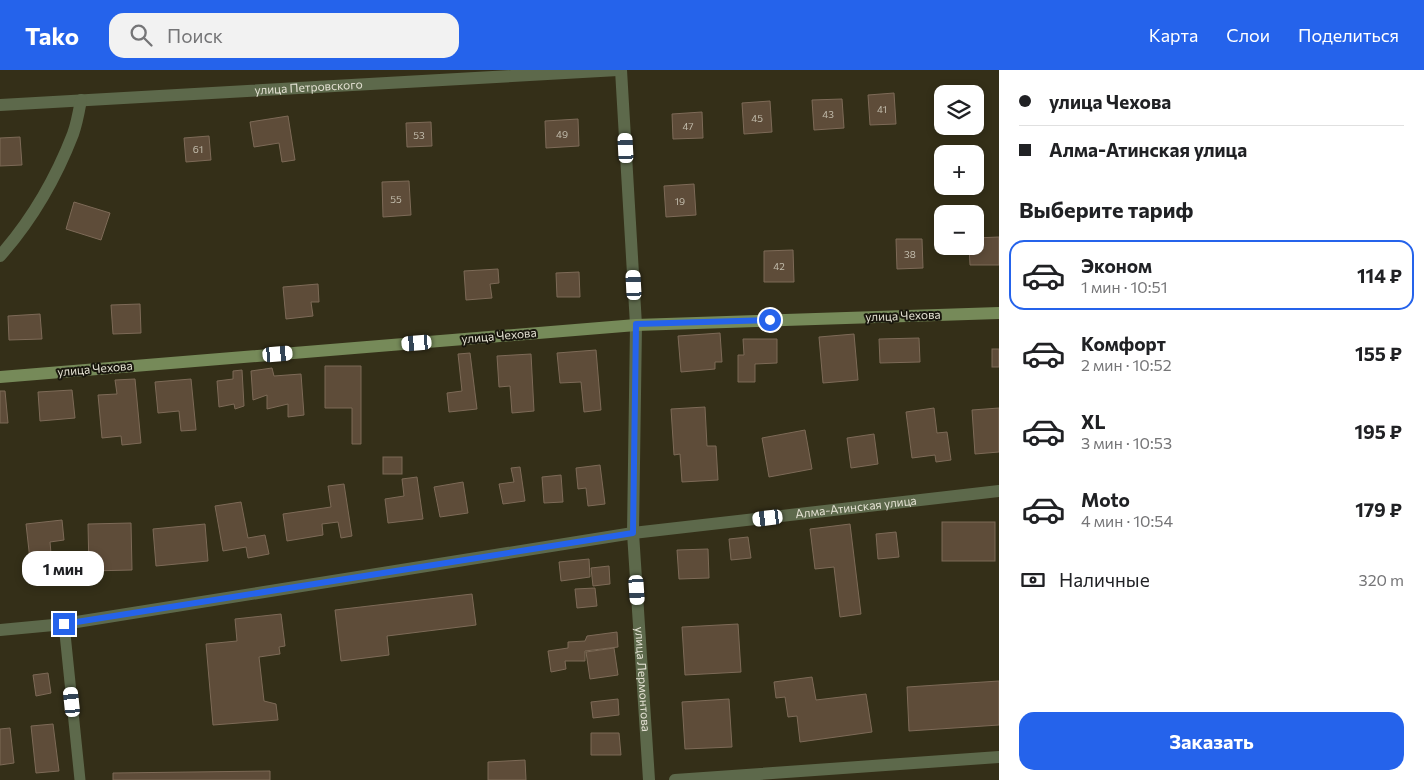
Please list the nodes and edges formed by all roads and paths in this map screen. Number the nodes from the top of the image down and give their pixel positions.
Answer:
1 (619, 70) edge
2 (81, 100) junction
3 (0, 105) edge
4 (0, 256) edge
5 (999, 313) edge
6 (636, 324) junction
7 (0, 377) edge
8 (999, 491) edge
9 (633, 533) junction
10 (64, 624) junction
11 (0, 630) edge
12 (999, 757) edge
13 (80, 780) edge
14 (649, 780) edge
15 (675, 780) edge

1 - 2 street, улица Петровского
1 - 6 street, улица Лермонтова
2 - 3 street, улица Петровского
2 - 4 street
5 - 6 street, улица Чехова
6 - 7 street, улица Чехова
6 - 9 street, улица Лермонтова
8 - 9 street, Алма-Атинская улица
9 - 10 street, Алма-Атинская улица
9 - 14 street, улица Лермонтова
10 - 11 street, Алма-Атинская улица
10 - 13 lane
12 - 15 street

